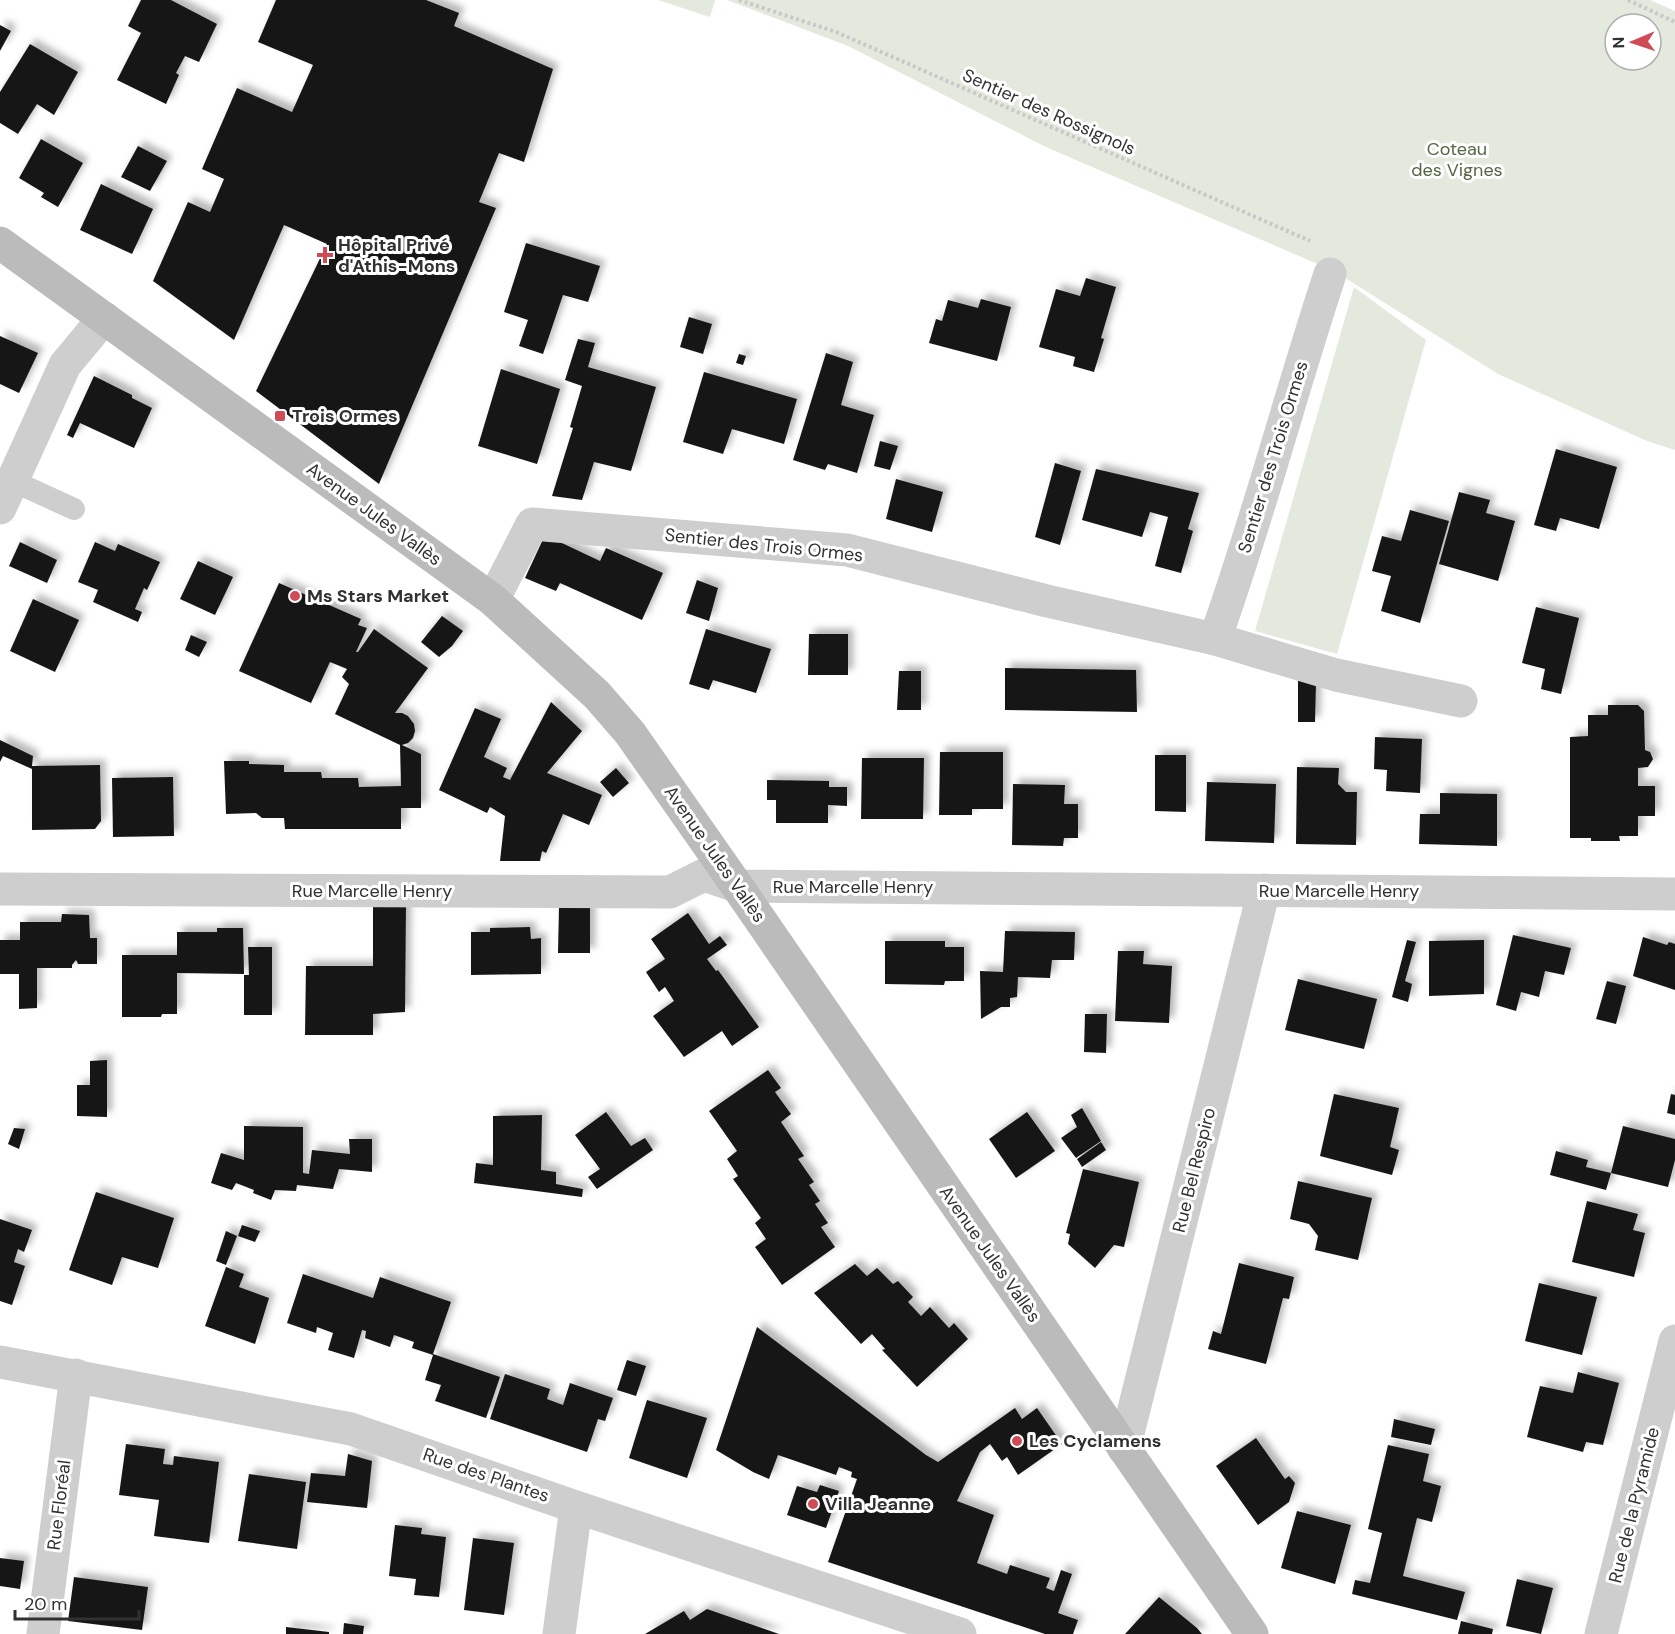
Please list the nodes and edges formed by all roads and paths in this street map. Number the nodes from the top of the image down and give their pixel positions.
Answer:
1 (739, 0) edge
2 (1628, 0) edge
3 (1675, 22) edge
4 (1312, 242) dead end
5 (0, 243) edge
6 (1330, 274) dead end
7 (104, 318) junction
8 (6, 495) edge
9 (74, 509) dead end
10 (493, 600) junction
11 (1215, 639) junction
12 (1461, 701) dead end
13 (737, 886) junction
14 (0, 889) edge
15 (1264, 890) junction
16 (1675, 894) edge
17 (1675, 1341) edge
18 (0, 1362) edge
19 (76, 1375) junction
20 (1124, 1449) junction
21 (576, 1507) junction
22 (43, 1634) edge
23 (560, 1634) edge
24 (960, 1634) edge
25 (1252, 1634) edge
26 (1601, 1634) edge

1 - 4 path, Sentier des Rossignols
2 - 3 path
5 - 7 main road, Avenue Jules Vallès
6 - 11 street, Sentier des Trois Ormes
7 - 8 street
7 - 10 main road, Avenue Jules Vallès
8 - 9 lane
10 - 11 street, Sentier des Trois Ormes
10 - 13 main road, Avenue Jules Vallès
11 - 12 street, Sentier des Trois Ormes
13 - 14 street, Rue Marcelle Henry
13 - 15 street, Rue Marcelle Henry
13 - 20 main road, Avenue Jules Vallès
15 - 16 street, Rue Marcelle Henry
15 - 20 street, Rue Bel Respiro
17 - 26 street, Rue de la Pyramide
18 - 19 street, Rue des Plantes
19 - 21 street, Rue des Plantes
19 - 22 street, Rue Floréal
20 - 25 main road, Avenue Jules Vallès
21 - 23 street
21 - 24 street, Rue des Plantes

